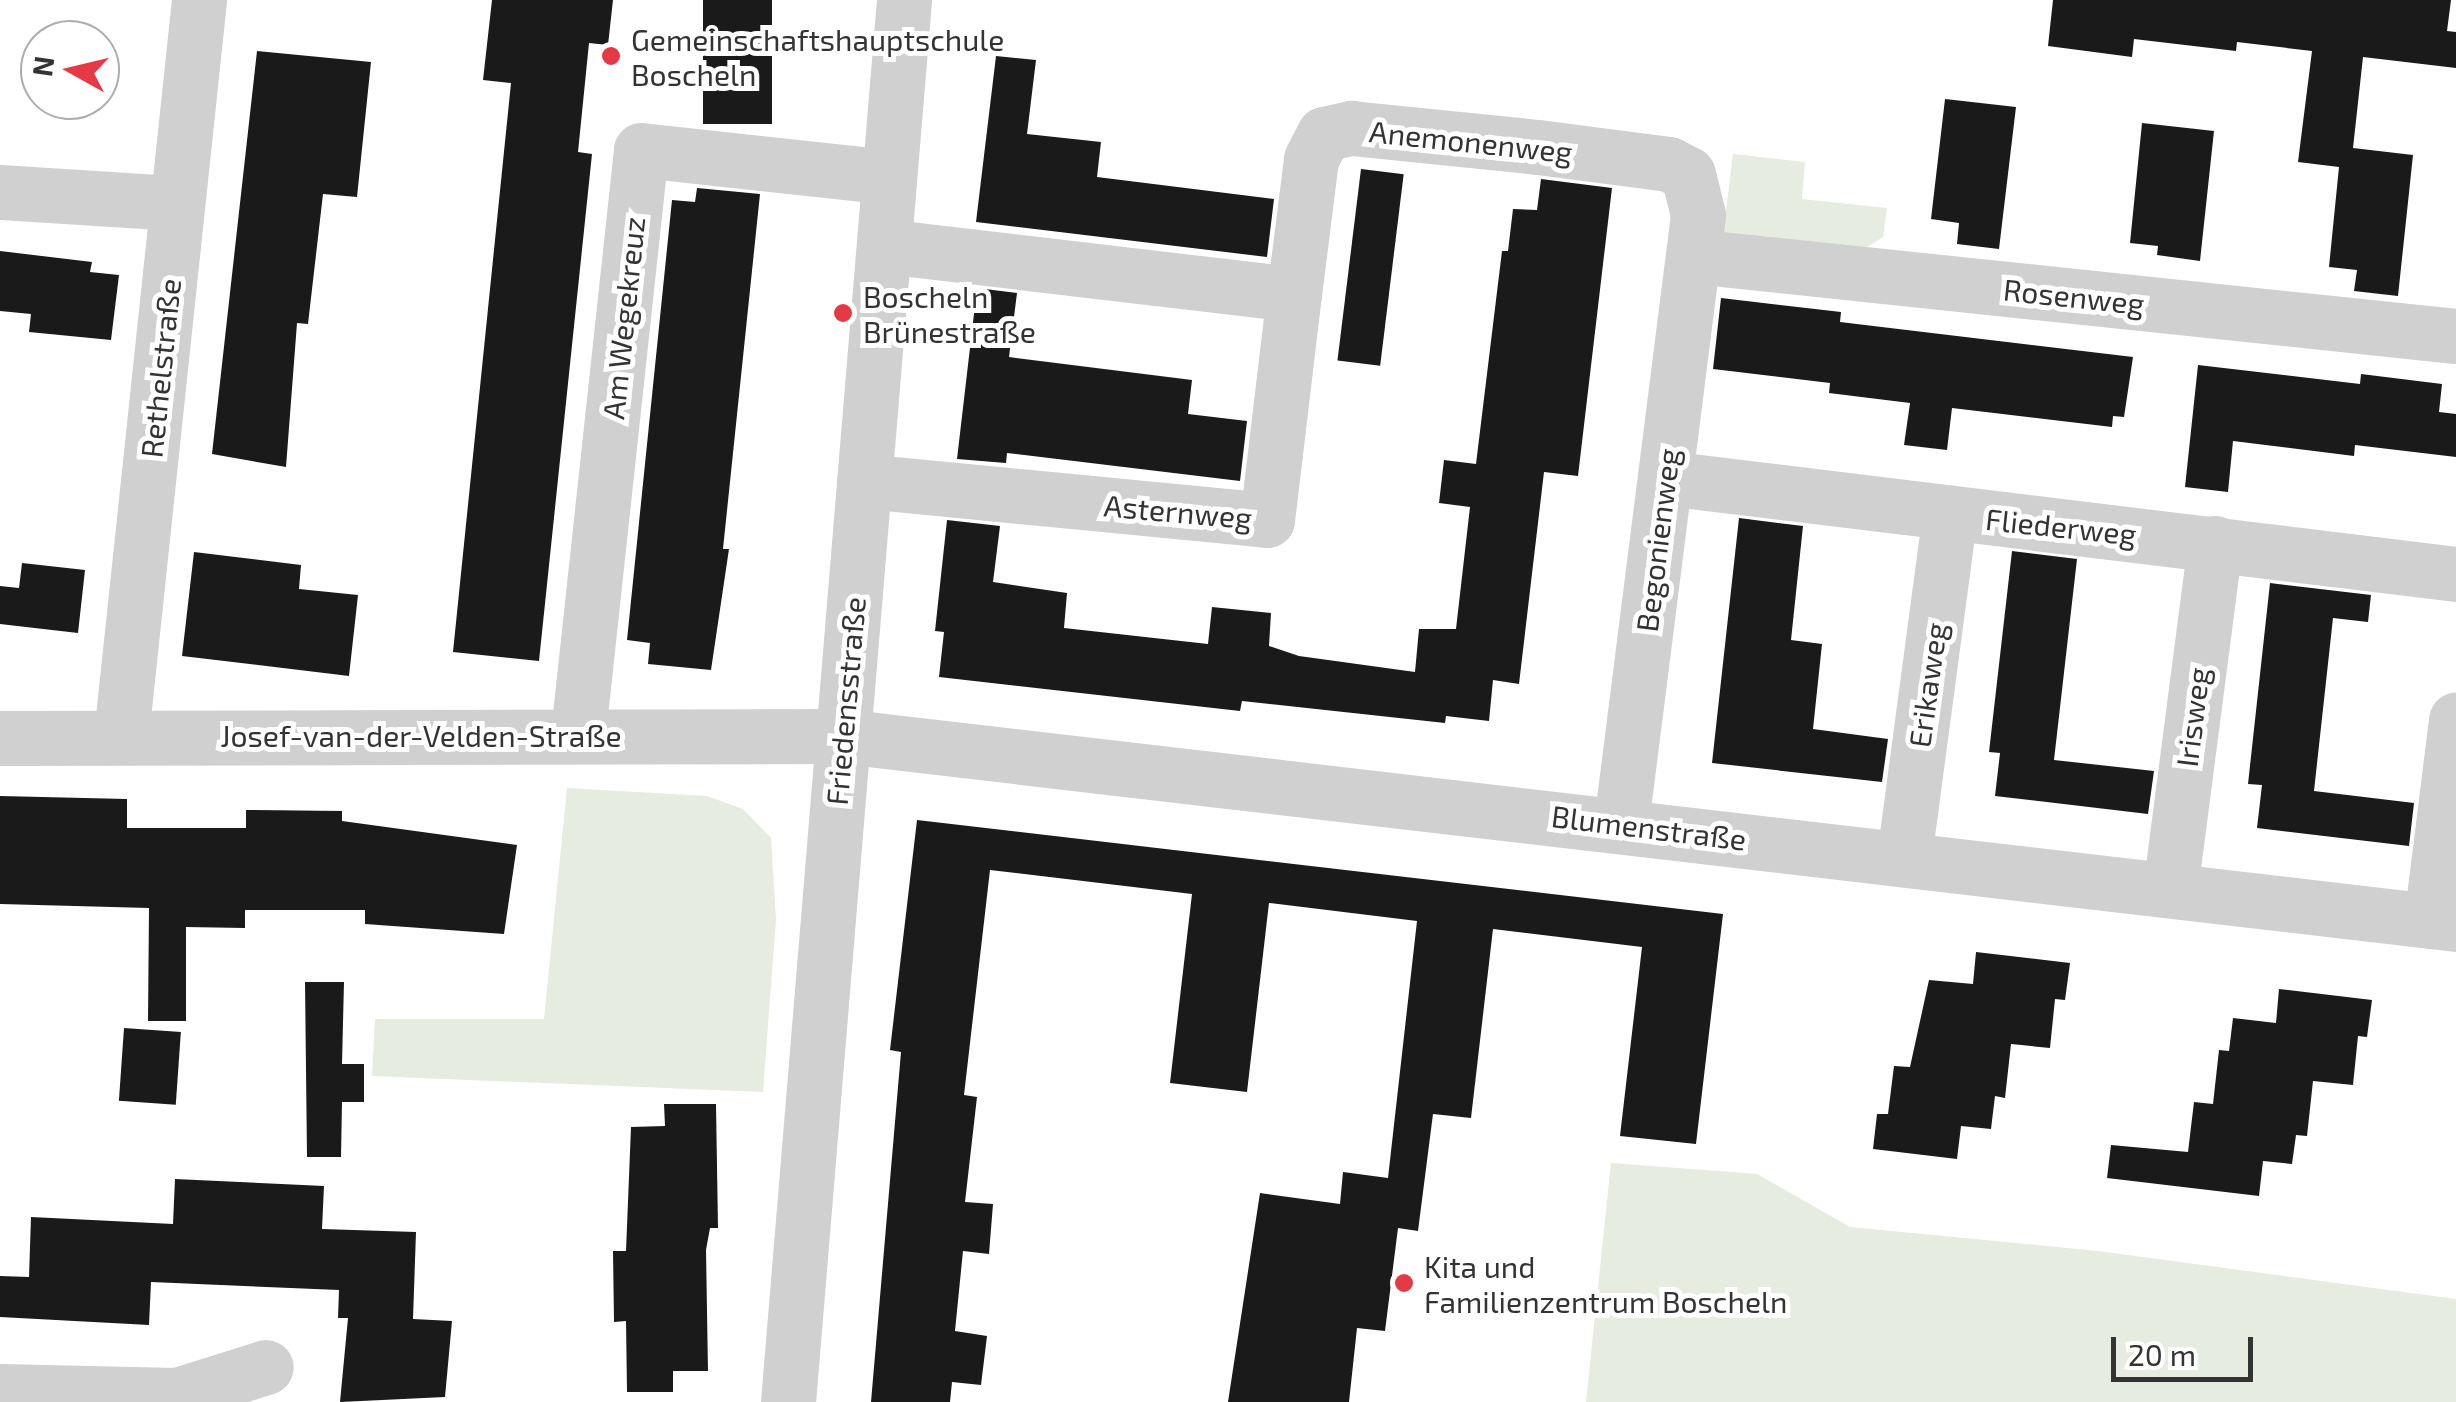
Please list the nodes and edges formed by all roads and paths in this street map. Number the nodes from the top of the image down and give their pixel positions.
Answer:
1 (199, 0) edge
2 (904, 0) edge
3 (888, 177) junction
4 (0, 192) edge
5 (178, 203) junction
6 (884, 246) junction
7 (1693, 256) junction
8 (1294, 294) junction
9 (2456, 336) edge
10 (1666, 478) junction
11 (864, 481) junction
12 (1950, 513) junction
13 (2215, 543) junction
14 (2456, 574) edge
15 (2456, 720) edge
16 (578, 733) junction
17 (121, 736) junction
18 (842, 736) junction
19 (0, 738) edge
20 (1621, 824) junction
21 (1904, 856) junction
22 (2170, 890) junction
23 (2443, 923) edge
24 (266, 1367) dead end
25 (0, 1391) edge
26 (788, 1402) edge

1 - 5 street, Rethelstraße
2 - 3 street, Friedensstraße
3 - 6 street, Friedensstraße
3 - 16 street, Am Wegekreuz
4 - 5 street
5 - 17 street, Rethelstraße
6 - 8 street
6 - 11 street, Friedensstraße
7 - 8 street, Anemonenweg
7 - 9 street, Rosenweg
7 - 10 street, Begonienweg
8 - 11 street, Asternweg
10 - 12 street, Fliederweg
10 - 20 street, Begonienweg
11 - 18 street, Friedensstraße
12 - 13 street, Fliederweg
12 - 21 street, Erikaweg
13 - 14 street, Fliederweg
13 - 22 street, Irisweg
15 - 23 street
16 - 17 street, Josef-van-der-Velden-Straße
16 - 18 street, Josef-van-der-Velden-Straße
17 - 19 street, Josef-van-der-Velden-Straße
18 - 20 street, Blumenstraße
18 - 26 street, Friedensstraße
20 - 21 street, Blumenstraße
21 - 22 street, Blumenstraße
22 - 23 street, Blumenstraße
24 - 25 street

